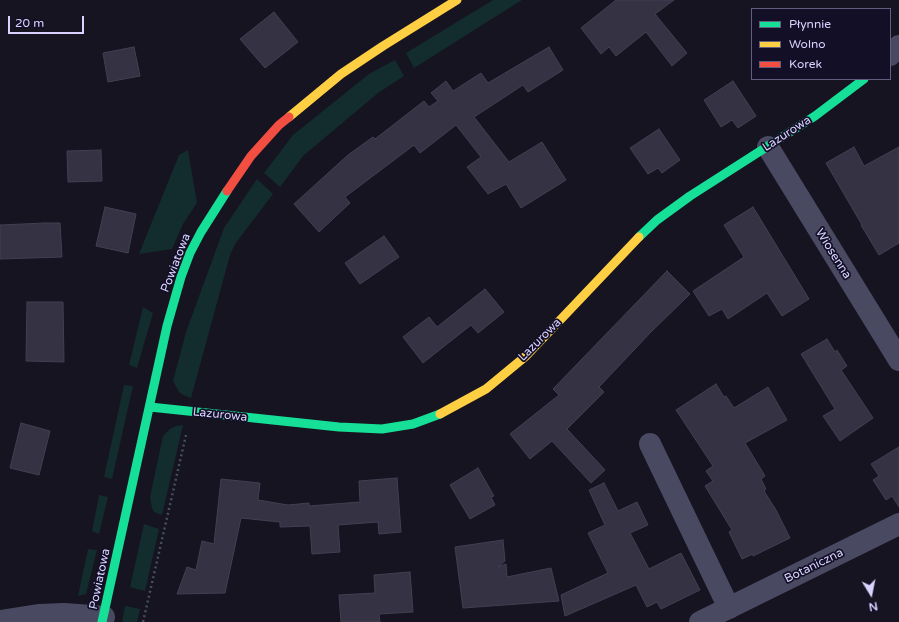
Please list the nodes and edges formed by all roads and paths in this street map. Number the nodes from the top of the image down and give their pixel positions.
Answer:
1 (457, 0) edge
2 (899, 46) edge
3 (891, 54) edge
4 (863, 80) edge
5 (768, 147) junction
6 (899, 360) edge
7 (150, 407) junction
8 (188, 428) dead end
9 (650, 444) dead end
10 (899, 524) edge
11 (729, 608) junction
12 (103, 620) edge
13 (0, 621) edge
14 (143, 622) edge
15 (700, 622) edge

1 - 7 street, Powiatowa
2 - 3 street
4 - 5 street, Lazurowa
5 - 6 street, Wiosenna
5 - 7 street, Lazurowa
7 - 12 street, Powiatowa
8 - 14 path
9 - 11 street
10 - 11 street, Botaniczna
11 - 15 street, Botaniczna
12 - 13 street

